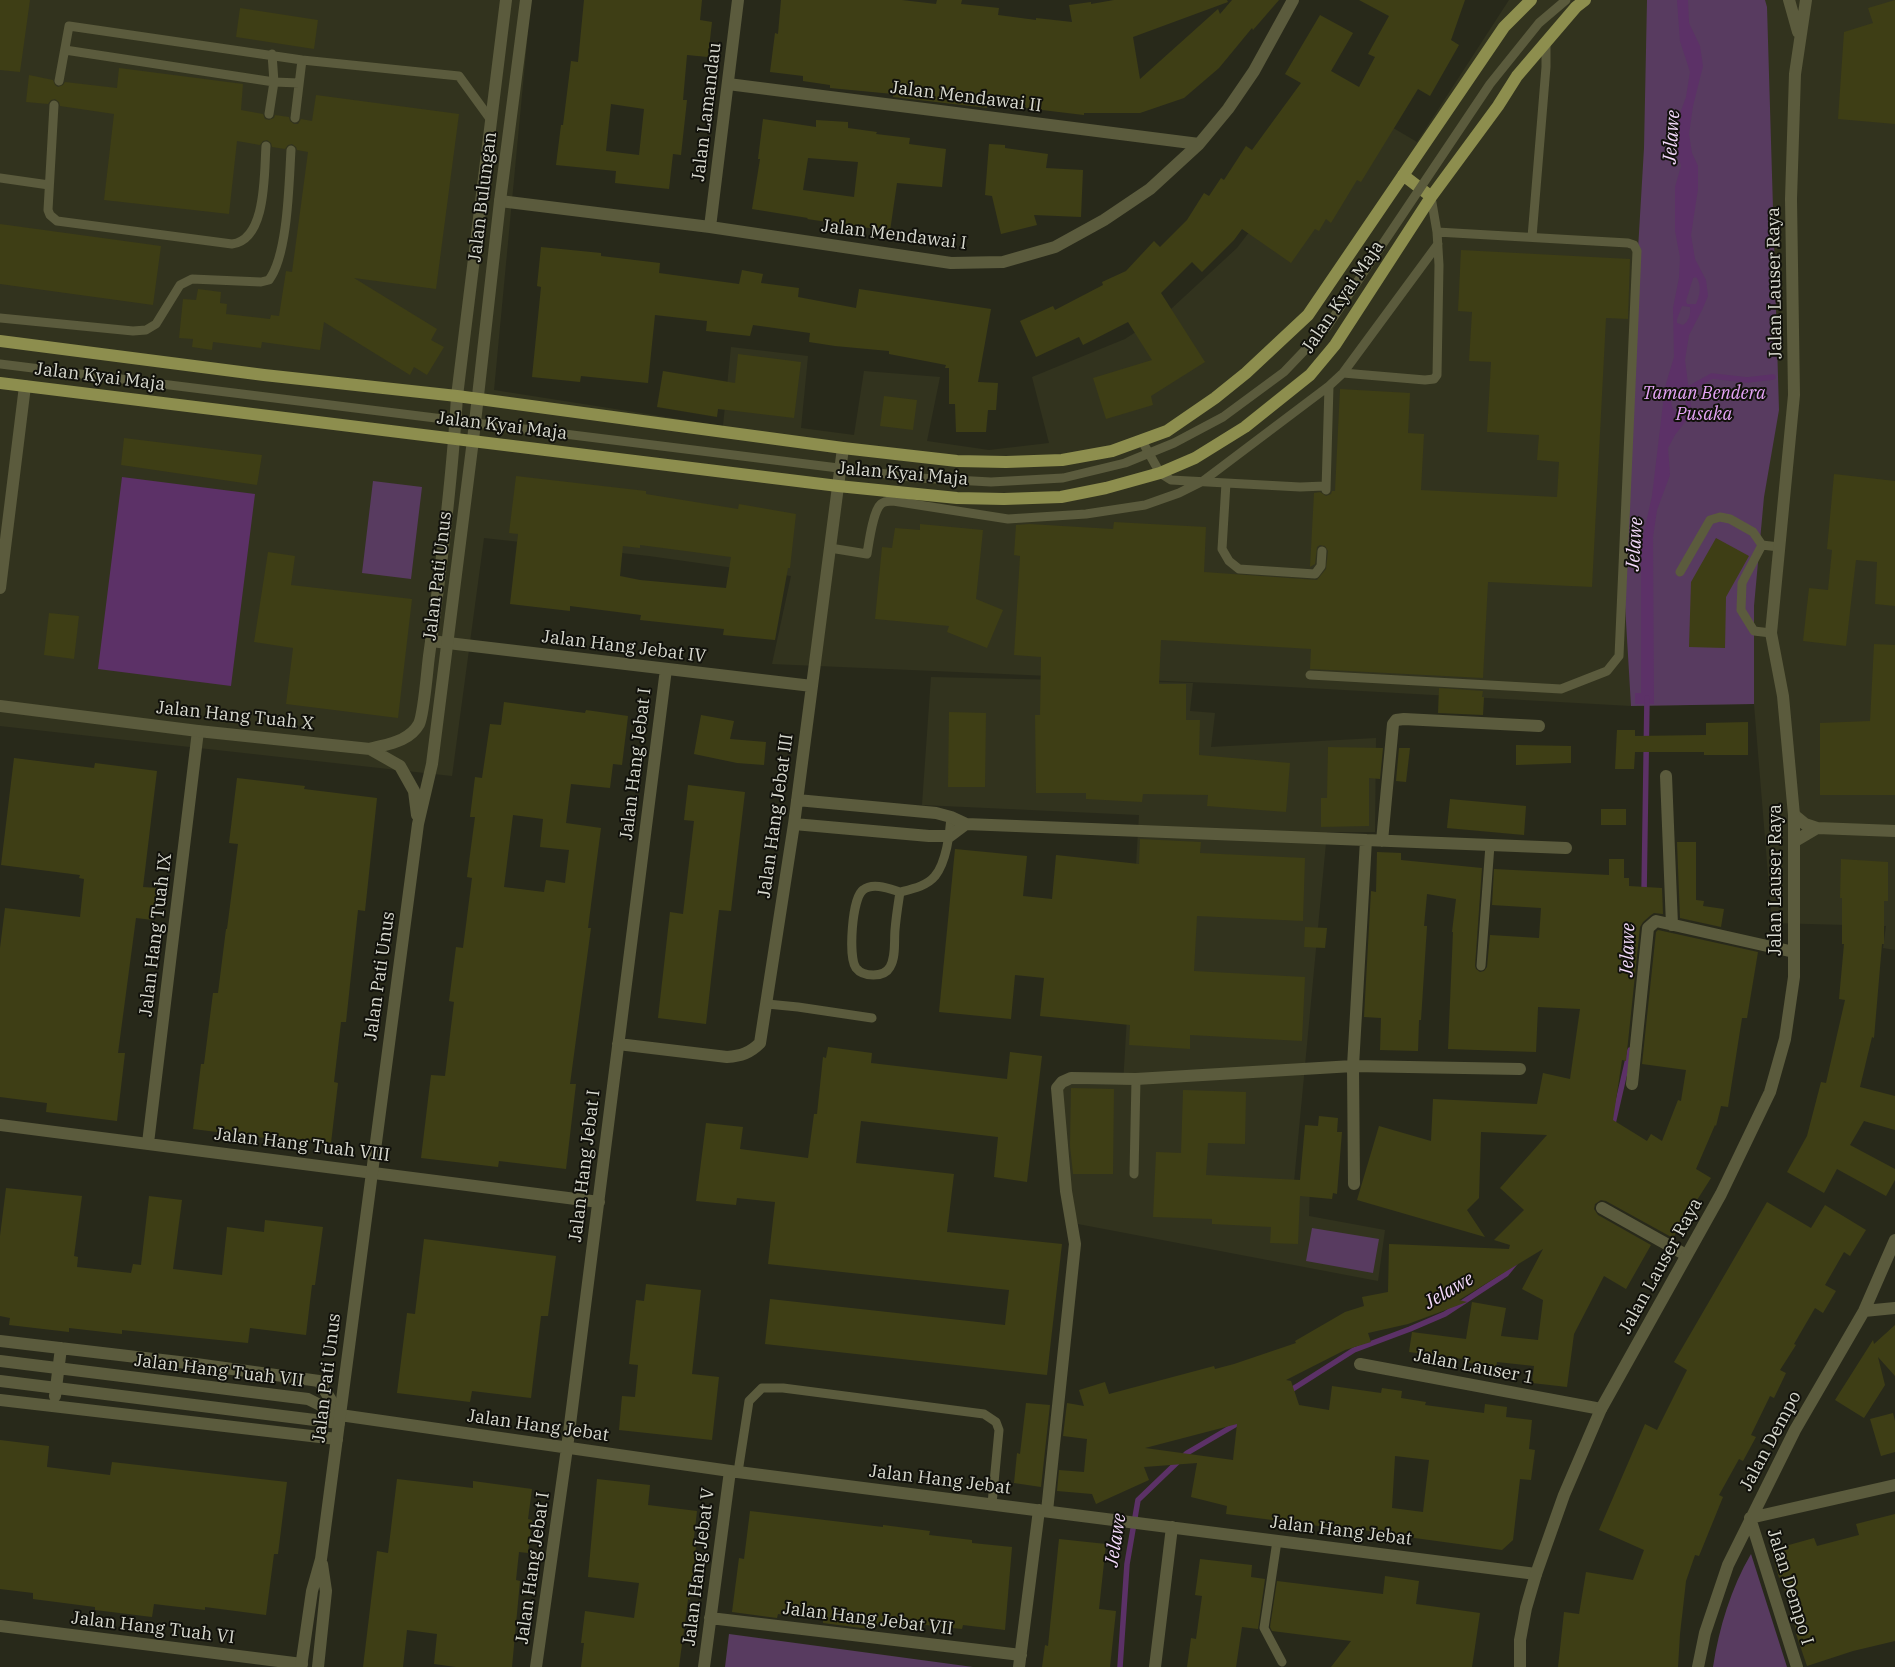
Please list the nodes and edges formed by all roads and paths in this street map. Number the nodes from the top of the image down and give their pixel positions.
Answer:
1 (506, 0) edge
2 (526, 0) edge
3 (738, 0) edge
4 (1293, 0) edge
5 (1531, 0) edge
6 (1789, 0) edge
7 (1806, 0) edge
8 (1576, 2) edge
9 (1800, 37) junction
10 (1546, 44) junction
11 (65, 50) junction
12 (272, 54) junction
13 (302, 60) junction
14 (59, 81) dead end
15 (274, 82) junction
16 (299, 83) junction
17 (728, 84) junction
18 (54, 105) dead end
19 (269, 114) dead end
20 (296, 118) dead end
21 (491, 120) junction
22 (1199, 144) junction
23 (266, 146) dead end
24 (291, 150) dead end
25 (1403, 175) junction
26 (0, 178) edge
27 (49, 185) junction
28 (1431, 197) junction
29 (500, 201) junction
30 (710, 227) junction
31 (1437, 232) junction
32 (1532, 237) junction
33 (1438, 244) junction
34 (0, 318) edge
35 (0, 341) edge
36 (0, 364) edge
37 (1343, 373) junction
38 (0, 383) edge
39 (25, 386) junction
40 (1329, 386) junction
41 (457, 396) junction
42 (477, 400) junction
43 (455, 438) junction
44 (473, 440) junction
45 (1142, 441) junction
46 (843, 448) junction
47 (1166, 476) junction
48 (1203, 481) junction
49 (1226, 483) junction
50 (838, 486) junction
51 (3, 541) edge
52 (1762, 545) junction
53 (1779, 547) junction
54 (830, 548) junction
55 (1322, 551) dead end
56 (1680, 572) dead end
57 (0, 588) edge
58 (1771, 633) junction
59 (431, 641) junction
60 (448, 644) junction
61 (666, 670) junction
62 (1310, 675) dead end
63 (812, 686) junction
64 (0, 706) edge
65 (1539, 726) dead end
66 (198, 730) junction
67 (370, 749) junction
68 (1666, 776) dead end
69 (797, 800) junction
70 (1794, 815) junction
71 (951, 816) junction
72 (418, 824) junction
73 (794, 824) junction
74 (966, 824) junction
75 (1817, 828) junction
76 (1895, 831) edge
77 (950, 836) junction
78 (1366, 840) junction
79 (1795, 840) junction
80 (1382, 841) junction
81 (1490, 845) junction
82 (1566, 848) dead end
83 (900, 892) junction
84 (1672, 925) junction
85 (1794, 952) junction
86 (1481, 966) dead end
87 (767, 1004) junction
88 (872, 1018) dead end
89 (618, 1044) junction
90 (1352, 1066) junction
91 (1520, 1069) dead end
92 (1136, 1079) junction
93 (1632, 1084) dead end
94 (0, 1125) edge
95 (148, 1143) junction
96 (372, 1172) junction
97 (1134, 1174) dead end
98 (1354, 1184) dead end
99 (599, 1202) junction
100 (1602, 1208) dead end
101 (1895, 1240) edge
102 (1686, 1255) junction
103 (1895, 1308) edge
104 (1864, 1311) junction
105 (0, 1341) edge
106 (61, 1348) junction
107 (0, 1361) edge
108 (196, 1364) junction
109 (1360, 1364) dead end
110 (58, 1368) junction
111 (0, 1382) edge
112 (193, 1385) junction
113 (56, 1388) junction
114 (96, 1393) junction
115 (0, 1400) edge
116 (191, 1405) junction
117 (54, 1406) junction
118 (1601, 1409) junction
119 (93, 1411) junction
120 (339, 1419) junction
121 (189, 1422) junction
122 (337, 1439) junction
123 (567, 1448) junction
124 (734, 1471) junction
125 (1895, 1485) edge
126 (992, 1504) junction
127 (1043, 1511) junction
128 (1750, 1518) junction
129 (1172, 1527) junction
130 (1278, 1541) junction
131 (321, 1559) junction
132 (1536, 1574) junction
133 (710, 1618) junction
134 (0, 1626) edge
135 (1020, 1661) edge
136 (1282, 1662) dead end
137 (302, 1666) edge
138 (318, 1667) edge
139 (536, 1667) edge
140 (704, 1667) edge
141 (1155, 1667) edge
142 (1520, 1667) edge
143 (1698, 1667) edge
144 (1797, 1667) edge

1 - 21 street, Jalan Bulungan
2 - 29 street, Jalan Bulungan
3 - 17 street, Jalan Lamandau
4 - 22 street, Jalan Mendawai I
5 - 25 main road, Jalan Kyai Maja
6 - 9 street, Jalan Lauser Raya
7 - 9 street, Jalan Lauser Raya
8 - 10 main road, Jalan Kyai Maja
8 - 36 lane, bridge
9 - 53 street, Jalan Lauser Raya
10 - 28 main road, Jalan Kyai Maja
10 - 32 lane
11 - 12 lane
11 - 14 lane
11 - 15 lane
12 - 13 lane
12 - 15 lane
13 - 16 lane
13 - 21 lane
15 - 16 lane
15 - 19 lane
16 - 20 lane
17 - 22 street, Jalan Mendawai II
17 - 30 street, Jalan Lamandau
18 - 27 lane
21 - 41 street, Jalan Bulungan
22 - 30 street, Jalan Mendawai I
23 - 27 lane
24 - 34 lane
25 - 28 main road
25 - 45 main road, Jalan Kyai Maja
26 - 27 lane
28 - 31 lane
28 - 47 main road, Jalan Kyai Maja
29 - 30 street, Jalan Mendawai I
29 - 42 street, Jalan Bulungan
31 - 32 lane
31 - 33 lane
32 - 62 lane
33 - 37 lane
33 - 37 lane
35 - 41 main road, Jalan Kyai Maja
37 - 40 lane
38 - 39 main road, Jalan Kyai Maja
39 - 43 main road, Jalan Kyai Maja
39 - 51 street
40 - 48 lane
40 - 49 lane
41 - 42 main road, Jalan Kyai Maja
41 - 43 street, Jalan Pati Unus
42 - 44 street, Jalan Pati Unus
42 - 46 main road, Jalan Kyai Maja
43 - 44 main road, Jalan Kyai Maja
43 - 59 street, Jalan Pati Unus
44 - 50 main road, Jalan Kyai Maja
44 - 60 street, Jalan Pati Unus
45 - 46 main road, Jalan Kyai Maja
45 - 47 lane
46 - 50 street, Jalan Hang Jebat III
47 - 48 lane
47 - 50 main road, Jalan Kyai Maja
48 - 49 lane
48 - 54 lane
49 - 55 lane
50 - 54 street, Jalan Hang Jebat III
51 - 57 street
52 - 53 lane
52 - 56 lane
52 - 58 lane
53 - 58 street, Jalan Lauser Raya
54 - 63 street, Jalan Hang Jebat III
58 - 70 street, Jalan Lauser Raya
59 - 60 street, Jalan Hang Jebat IV
59 - 67 street, Jalan Pati Unus
60 - 61 street, Jalan Hang Jebat IV
60 - 72 street, Jalan Pati Unus
61 - 63 street, Jalan Hang Jebat IV
61 - 89 street, Jalan Hang Jebat I
63 - 69 street, Jalan Hang Jebat III
64 - 66 street, Jalan Hang Tuah X
65 - 80 street
66 - 67 street, Jalan Hang Tuah X
66 - 95 street, Jalan Hang Tuah IX
67 - 72 street, Jalan Hang Tuah X
68 - 84 street
69 - 71 street
69 - 73 street, Jalan Hang Jebat III
70 - 75 street
70 - 79 street, Jalan Lauser Raya
71 - 74 street
71 - 77 lane
72 - 96 street, Jalan Pati Unus
73 - 77 street
73 - 87 street, Jalan Hang Jebat III
74 - 77 street
74 - 78 street
75 - 76 street
75 - 79 street
77 - 83 lane
78 - 80 street
78 - 90 street
79 - 85 street, Jalan Lauser Raya
80 - 81 street
81 - 82 street
81 - 86 lane
83 - 83 lane
84 - 85 street
84 - 93 street
85 - 102 street, Jalan Lauser Raya
87 - 88 lane
87 - 89 street, Jalan Hang Jebat III
89 - 99 street, Jalan Hang Jebat I
90 - 91 street
90 - 92 street
90 - 98 street
92 - 97 lane
92 - 127 street
94 - 95 street, Jalan Hang Tuah VIII
95 - 96 street, Jalan Hang Tuah VIII
96 - 99 street, Jalan Hang Tuah VIII
96 - 120 street, Jalan Pati Unus
99 - 123 street, Jalan Hang Jebat I
100 - 102 street
101 - 104 street, Jalan Dempo
102 - 118 street, Jalan Lauser Raya
103 - 104 street
104 - 128 street, Jalan Dempo
105 - 106 street, Jalan Hang Tuah VII
106 - 108 street, Jalan Hang Tuah VII
106 - 110 street
107 - 110 street, Jalan Hang Tuah VII
108 - 112 street
108 - 120 street, Jalan Hang Tuah VII
109 - 118 street, Jalan Lauser 1
110 - 112 street, Jalan Hang Tuah VII
110 - 113 street
111 - 113 street, Jalan Hang Tuah VII
112 - 116 street
112 - 120 street, Jalan Hang Tuah VII
113 - 114 street, Jalan Hang Tuah VII
113 - 117 street
114 - 116 street, Jalan Hang Tuah VII
114 - 119 street
115 - 117 street
116 - 120 street, Jalan Hang Tuah VII
116 - 121 street
117 - 119 street
118 - 132 street, Jalan Lauser Raya
119 - 121 street
120 - 122 street, Jalan Pati Unus
120 - 123 street, Jalan Hang Jebat
121 - 122 street
122 - 131 street, Jalan Pati Unus
123 - 124 street, Jalan Hang Jebat
123 - 139 street, Jalan Hang Jebat I
124 - 126 street, Jalan Hang Jebat
124 - 126 lane
124 - 133 street, Jalan Hang Jebat V
125 - 128 street
126 - 127 street, Jalan Hang Jebat
127 - 129 street, Jalan Hang Jebat
127 - 135 street
128 - 143 street, Jalan Dempo
128 - 144 street, Jalan Dempo I
129 - 130 street, Jalan Hang Jebat
129 - 141 street
130 - 132 street, Jalan Hang Jebat
130 - 136 lane
131 - 137 street, Jalan Pati Unus
131 - 138 street, Jalan Pati Unus
132 - 142 street, Jalan Lauser Raya
133 - 135 street, Jalan Hang Jebat VII
133 - 140 street, Jalan Hang Jebat V
134 - 137 street, Jalan Hang Tuah VI

